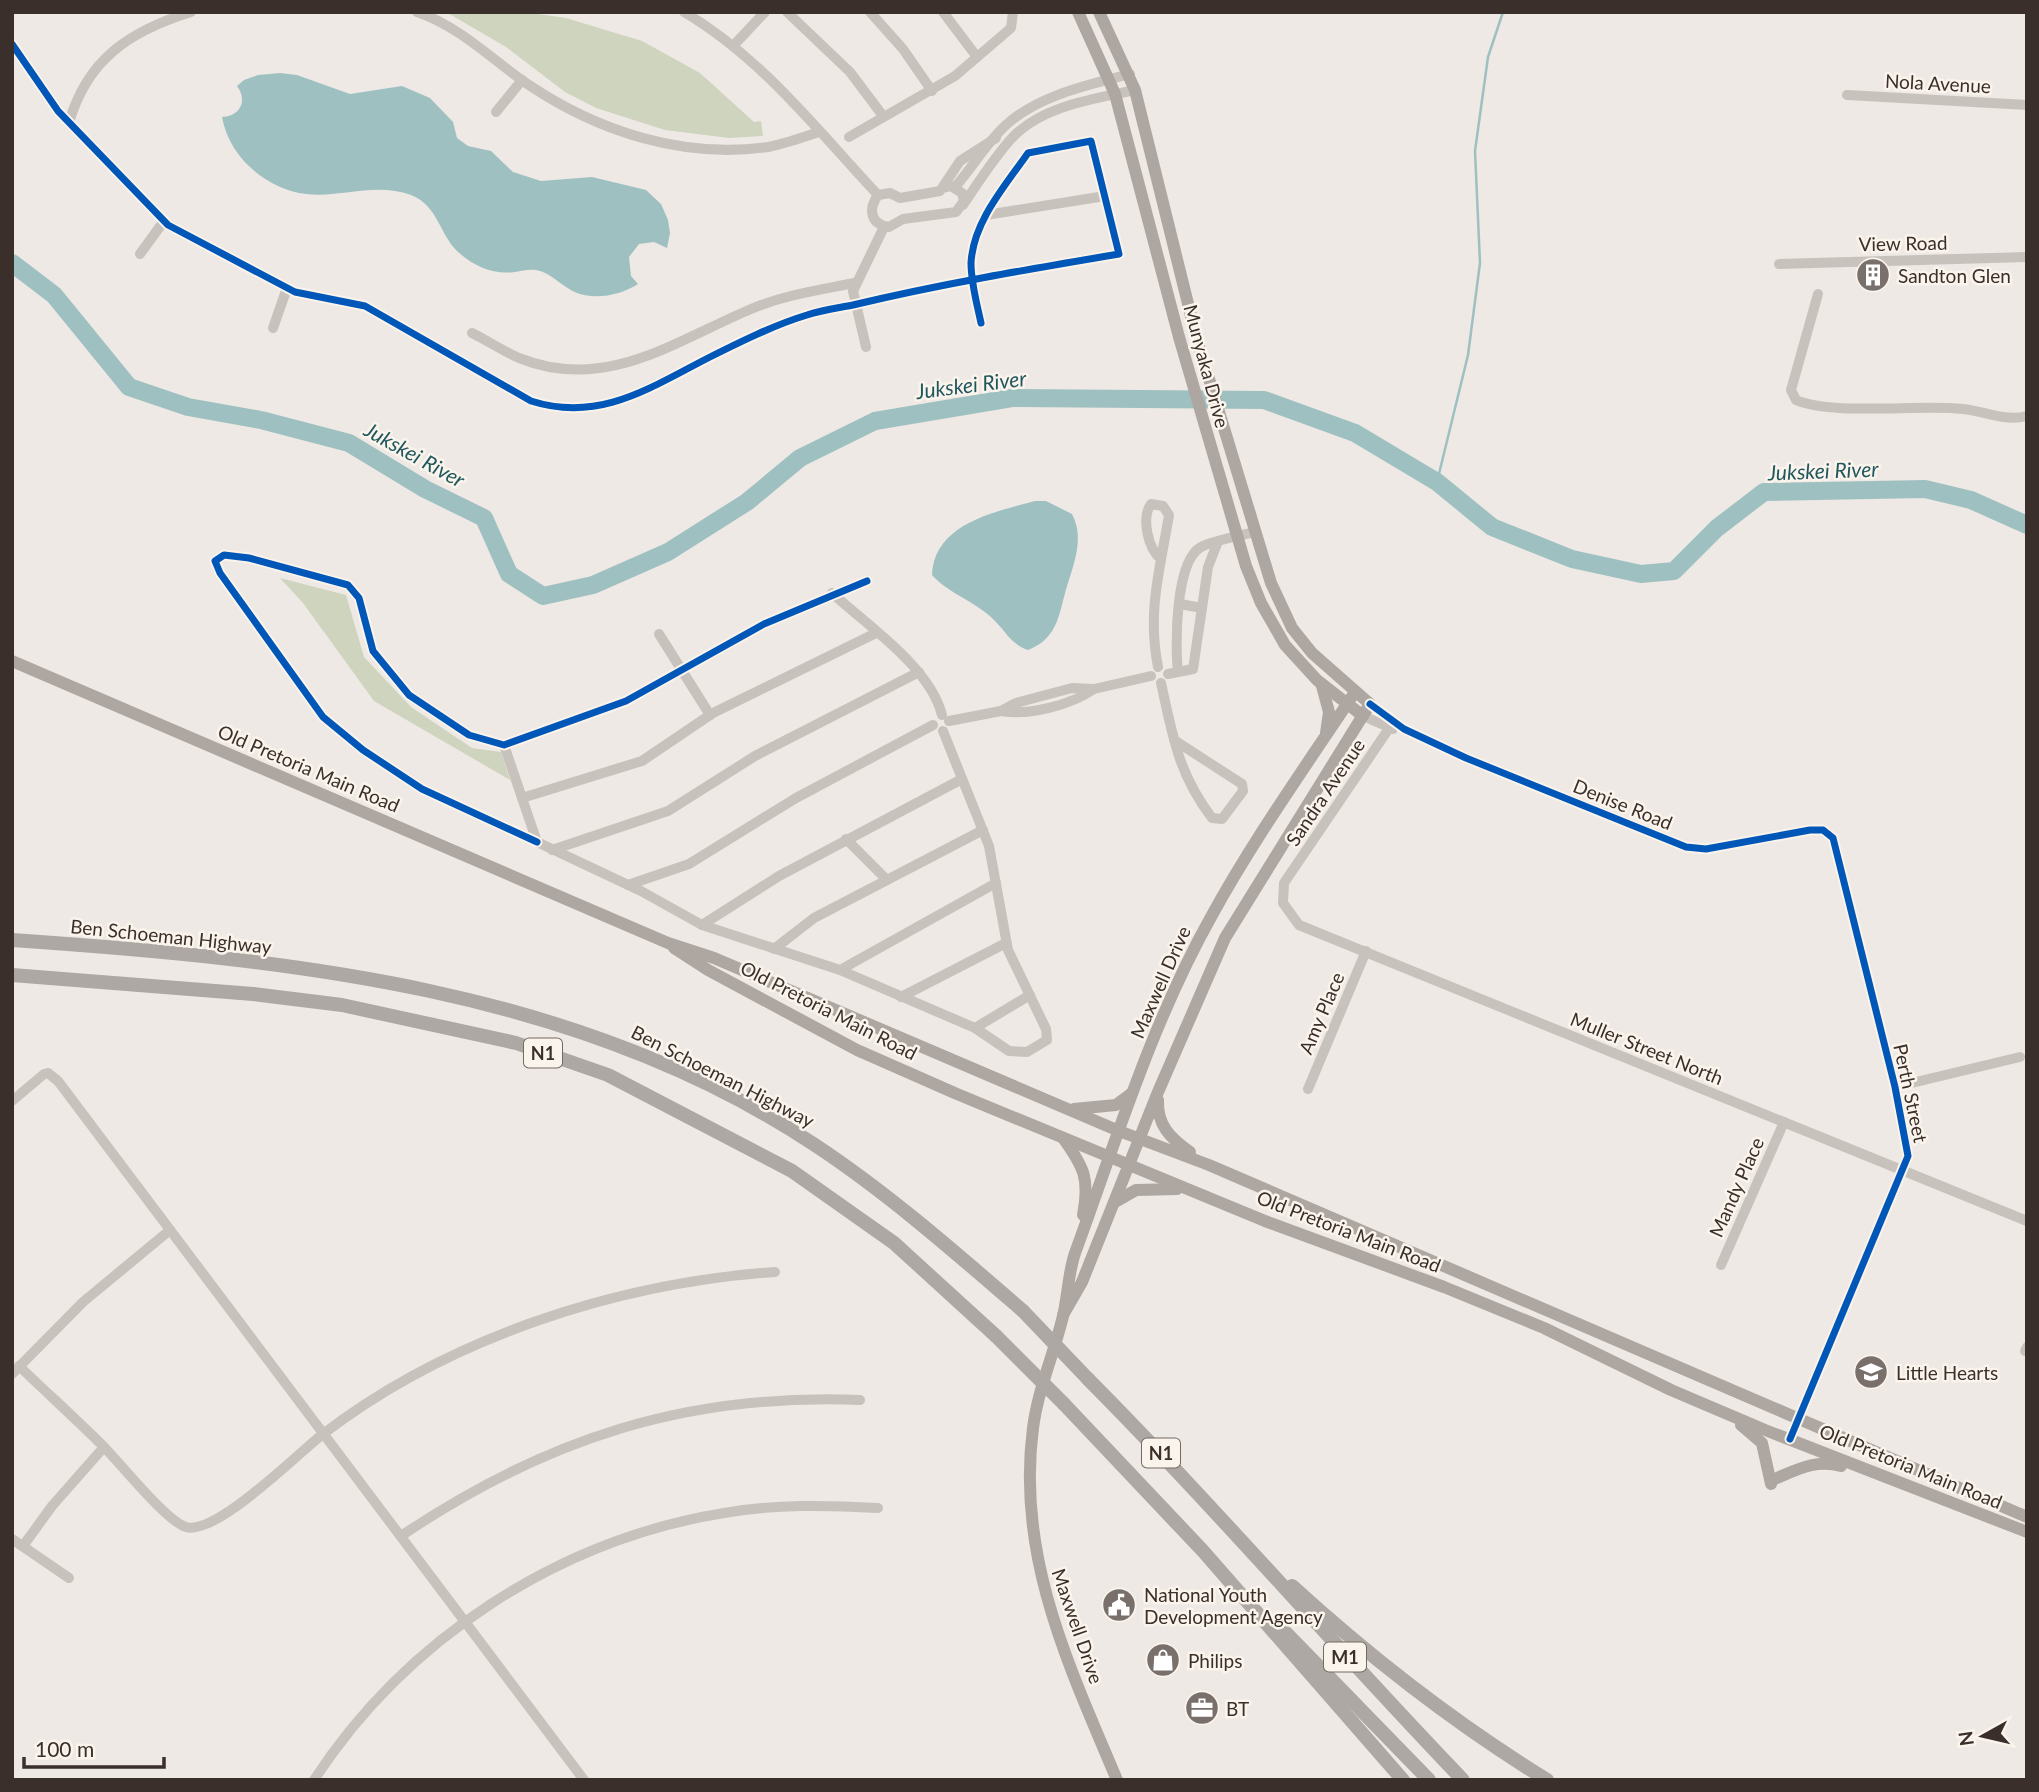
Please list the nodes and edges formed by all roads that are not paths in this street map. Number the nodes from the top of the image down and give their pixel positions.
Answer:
1 (191, 12) edge
2 (417, 12) edge
3 (684, 12) edge
4 (765, 12) edge
5 (787, 12) edge
6 (870, 12) edge
7 (943, 12) edge
8 (1013, 12) edge
9 (1078, 12) edge
10 (1099, 12) edge
11 (12, 44) edge
12 (734, 45) junction
13 (977, 57) junction
14 (1130, 74) junction
15 (1110, 79) junction
16 (522, 80) junction
17 (1135, 90) junction
18 (932, 91) junction
19 (1115, 94) junction
20 (1847, 95) dead end
21 (2027, 105) edge
22 (496, 111) dead end
23 (883, 116) junction
24 (69, 123) junction
25 (819, 132) junction
26 (849, 138) dead end
27 (996, 138) junction
28 (955, 187) junction
29 (942, 190) junction
30 (878, 195) junction
31 (1105, 196) junction
32 (900, 198) junction
33 (962, 206) junction
34 (947, 212) junction
35 (986, 215) junction
36 (903, 219) junction
37 (164, 221) junction
38 (884, 227) junction
39 (140, 254) dead end
40 (2027, 257) edge
41 (1779, 264) dead end
42 (972, 278) junction
43 (854, 283) junction
44 (287, 288) junction
45 (1818, 294) dead end
46 (854, 304) junction
47 (981, 323) dead end
48 (273, 328) dead end
49 (472, 333) dead end
50 (866, 347) dead end
51 (2027, 416) edge
52 (1254, 532) junction
53 (1237, 537) junction
54 (1217, 544) junction
55 (1161, 559) junction
56 (867, 581) dead end
57 (832, 593) junction
58 (1180, 604) junction
59 (1202, 608) junction
60 (876, 633) junction
61 (659, 634) dead end
62 (12, 661) edge
63 (1158, 667) junction
64 (681, 669) junction
65 (919, 672) junction
66 (1173, 673) junction
67 (1151, 676) junction
68 (1161, 683) junction
69 (1321, 684) junction
70 (1094, 689) junction
71 (1355, 692) junction
72 (1370, 704) junction
73 (1026, 705) junction
74 (1346, 705) junction
75 (710, 715) junction
76 (1363, 716) junction
77 (942, 723) junction
78 (1392, 725) junction
79 (1174, 740) junction
80 (1325, 740) junction
81 (504, 745) junction
82 (962, 779) junction
83 (522, 797) junction
84 (983, 830) junction
85 (846, 839) junction
86 (537, 842) junction
87 (1835, 843) joint
88 (552, 850) junction
89 (887, 880) junction
90 (996, 883) junction
91 (1284, 883) joint
92 (628, 885) junction
93 (702, 925) junction
94 (12, 940) edge
95 (668, 943) junction
96 (1006, 943) junction
97 (774, 949) junction
98 (1366, 951) junction
99 (840, 970) junction
100 (12, 975) edge
101 (1030, 995) junction
102 (901, 997) junction
103 (975, 1028) junction
104 (2020, 1057) dead end
105 (1895, 1087) junction
106 (1308, 1088) dead end
107 (1135, 1091) junction
108 (1158, 1092) junction
109 (12, 1101) edge
110 (1067, 1109) junction
111 (1784, 1122) junction
112 (1119, 1131) junction
113 (1140, 1137) junction
114 (1063, 1138) junction
115 (1111, 1157) junction
116 (1130, 1165) junction
117 (1209, 1165) junction
118 (1903, 1170) junction
119 (1188, 1189) junction
120 (1115, 1202) junction
121 (2027, 1221) edge
122 (170, 1230) junction
123 (1078, 1246) junction
124 (1721, 1265) dead end
125 (775, 1272) dead end
126 (1063, 1315) junction
127 (16, 1370) edge
128 (1687, 1396) junction
129 (860, 1400) dead end
130 (1799, 1418) junction
131 (324, 1433) junction
132 (1790, 1438) junction
133 (104, 1447) junction
134 (1898, 1482) junction
135 (878, 1507) dead end
136 (2027, 1517) edge
137 (1231, 1531) junction
138 (2027, 1532) edge
139 (401, 1536) junction
140 (12, 1539) edge
141 (23, 1546) junction
142 (1203, 1551) junction
143 (69, 1578) dead end
144 (464, 1622) junction
145 (314, 1780) edge
146 (584, 1780) edge
147 (1117, 1780) edge
148 (1403, 1780) edge
149 (1429, 1780) edge
150 (1463, 1780) edge
151 (1547, 1780) edge

1 - 24 street
2 - 16 street
3 - 12 street
4 - 12 street
5 - 23 street
6 - 18 street
7 - 13 street
8 - 13 street
9 - 15 main road, Munyaka Drive
10 - 14 main road, Munyaka Drive
11 - 24 street
12 - 25 street
13 - 18 street
14 - 15 street
14 - 17 main road, Munyaka Drive
15 - 19 main road, Munyaka Drive
15 - 27 street
16 - 22 street
16 - 25 street
17 - 19 street
17 - 52 main road, Munyaka Drive
18 - 23 street
19 - 33 street
19 - 53 main road, Munyaka Drive
20 - 21 street, Nola Avenue
23 - 26 street
24 - 37 street
25 - 30 street
27 - 28 street
27 - 29 street
28 - 29 street
28 - 33 street
29 - 32 street
29 - 34 street
30 - 32 street
30 - 38 street
31 - 35 street
31 - 35 street
31 - 42 street
32 - 36 street
33 - 34 street
34 - 36 street
35 - 42 street
36 - 38 street
37 - 39 street
37 - 44 street
38 - 43 street
40 - 41 street, View Road
42 - 46 street
42 - 47 street
43 - 46 street
43 - 49 street
44 - 46 street
44 - 48 street
45 - 51 street
46 - 50 street
52 - 53 street
52 - 71 main road, Munyaka Drive
53 - 54 street
53 - 69 main road, Munyaka Drive
54 - 58 street
54 - 59 street
55 - 55 street
55 - 63 street
56 - 57 street
57 - 60 street
57 - 64 street
58 - 59 street
58 - 66 street
59 - 66 street
60 - 65 street
60 - 75 street
61 - 64 street
62 - 95 main road, Old Pretoria Main Road
63 - 66 street
63 - 67 street
64 - 75 street
64 - 81 street
65 - 77 street
65 - 88 street
66 - 68 street
67 - 68 street
67 - 70 street
68 - 79 street
69 - 74 main road, Munyaka Drive
69 - 80 main road
70 - 73 street
70 - 73 street
71 - 72 main road, Munyaka Drive
71 - 74 main road, Maxwell Drive
72 - 76 main road, Maxwell Drive
72 - 78 street
73 - 77 street
74 - 76 main road, Munyaka Drive
74 - 80 main road, Maxwell Drive
75 - 83 street
76 - 78 street, Denise Road
76 - 108 main road, Maxwell Drive
77 - 82 street
77 - 92 street
78 - 87 street, Denise Road
78 - 91 street, Sandra Avenue
79 - 79 street
80 - 107 main road, Maxwell Drive
81 - 83 street
81 - 86 street
82 - 84 street
82 - 85 street
83 - 86 street
84 - 89 street
84 - 90 street
85 - 89 street
85 - 93 street
86 - 88 street
87 - 105 street, Perth Street
88 - 92 street
89 - 97 street
90 - 96 street
90 - 99 street
91 - 98 street, Muller Street North
92 - 93 street
93 - 97 street
94 - 137 highway, Ben Schoeman Highway / N1, bridge
95 - 110 main road, Old Pretoria Main Road
95 - 114 main road, Old Pretoria Main Road
96 - 101 street
96 - 102 street
97 - 99 street
98 - 106 street, Amy Place
98 - 111 street, Muller Street North
99 - 102 street
100 - 142 highway, N1, bridge
101 - 103 street
101 - 103 street
102 - 103 street
104 - 105 street
105 - 118 street, Perth Street
107 - 110 main road
107 - 112 main road, Maxwell Drive
108 - 113 main road, Maxwell Drive
108 - 117 main road
109 - 122 street
110 - 112 main road, Old Pretoria Main Road
111 - 118 street, Muller Street North
111 - 124 street, Mandy Place
112 - 113 main road, Old Pretoria Main Road
112 - 115 main road, Maxwell Drive
113 - 116 main road, Maxwell Drive
113 - 117 main road, Old Pretoria Main Road
114 - 115 main road, Old Pretoria Main Road
114 - 123 main road
115 - 116 main road, Old Pretoria Main Road
115 - 123 main road, Maxwell Drive
116 - 119 main road, Old Pretoria Main Road
116 - 120 main road, Maxwell Drive
117 - 130 main road, Old Pretoria Main Road
118 - 121 street, Muller Street North
118 - 130 street, Perth Street
119 - 120 main road
119 - 128 main road, Old Pretoria Main Road
120 - 126 main road, Maxwell Drive
122 - 127 street
122 - 131 street
123 - 126 main road, Maxwell Drive
125 - 131 street
126 - 147 main road, Maxwell Drive
127 - 133 street
128 - 132 main road, Old Pretoria Main Road
128 - 134 main road
129 - 139 street
130 - 132 street, Perth Street
130 - 136 main road, Old Pretoria Main Road
131 - 133 street
131 - 139 street
132 - 134 main road, Old Pretoria Main Road
133 - 141 street
134 - 138 main road, Old Pretoria Main Road
135 - 144 street
137 - 150 highway, M1
137 - 151 highway
139 - 144 street
140 - 141 street
141 - 143 street
142 - 148 highway
142 - 149 highway, M1
144 - 145 street
144 - 146 street

